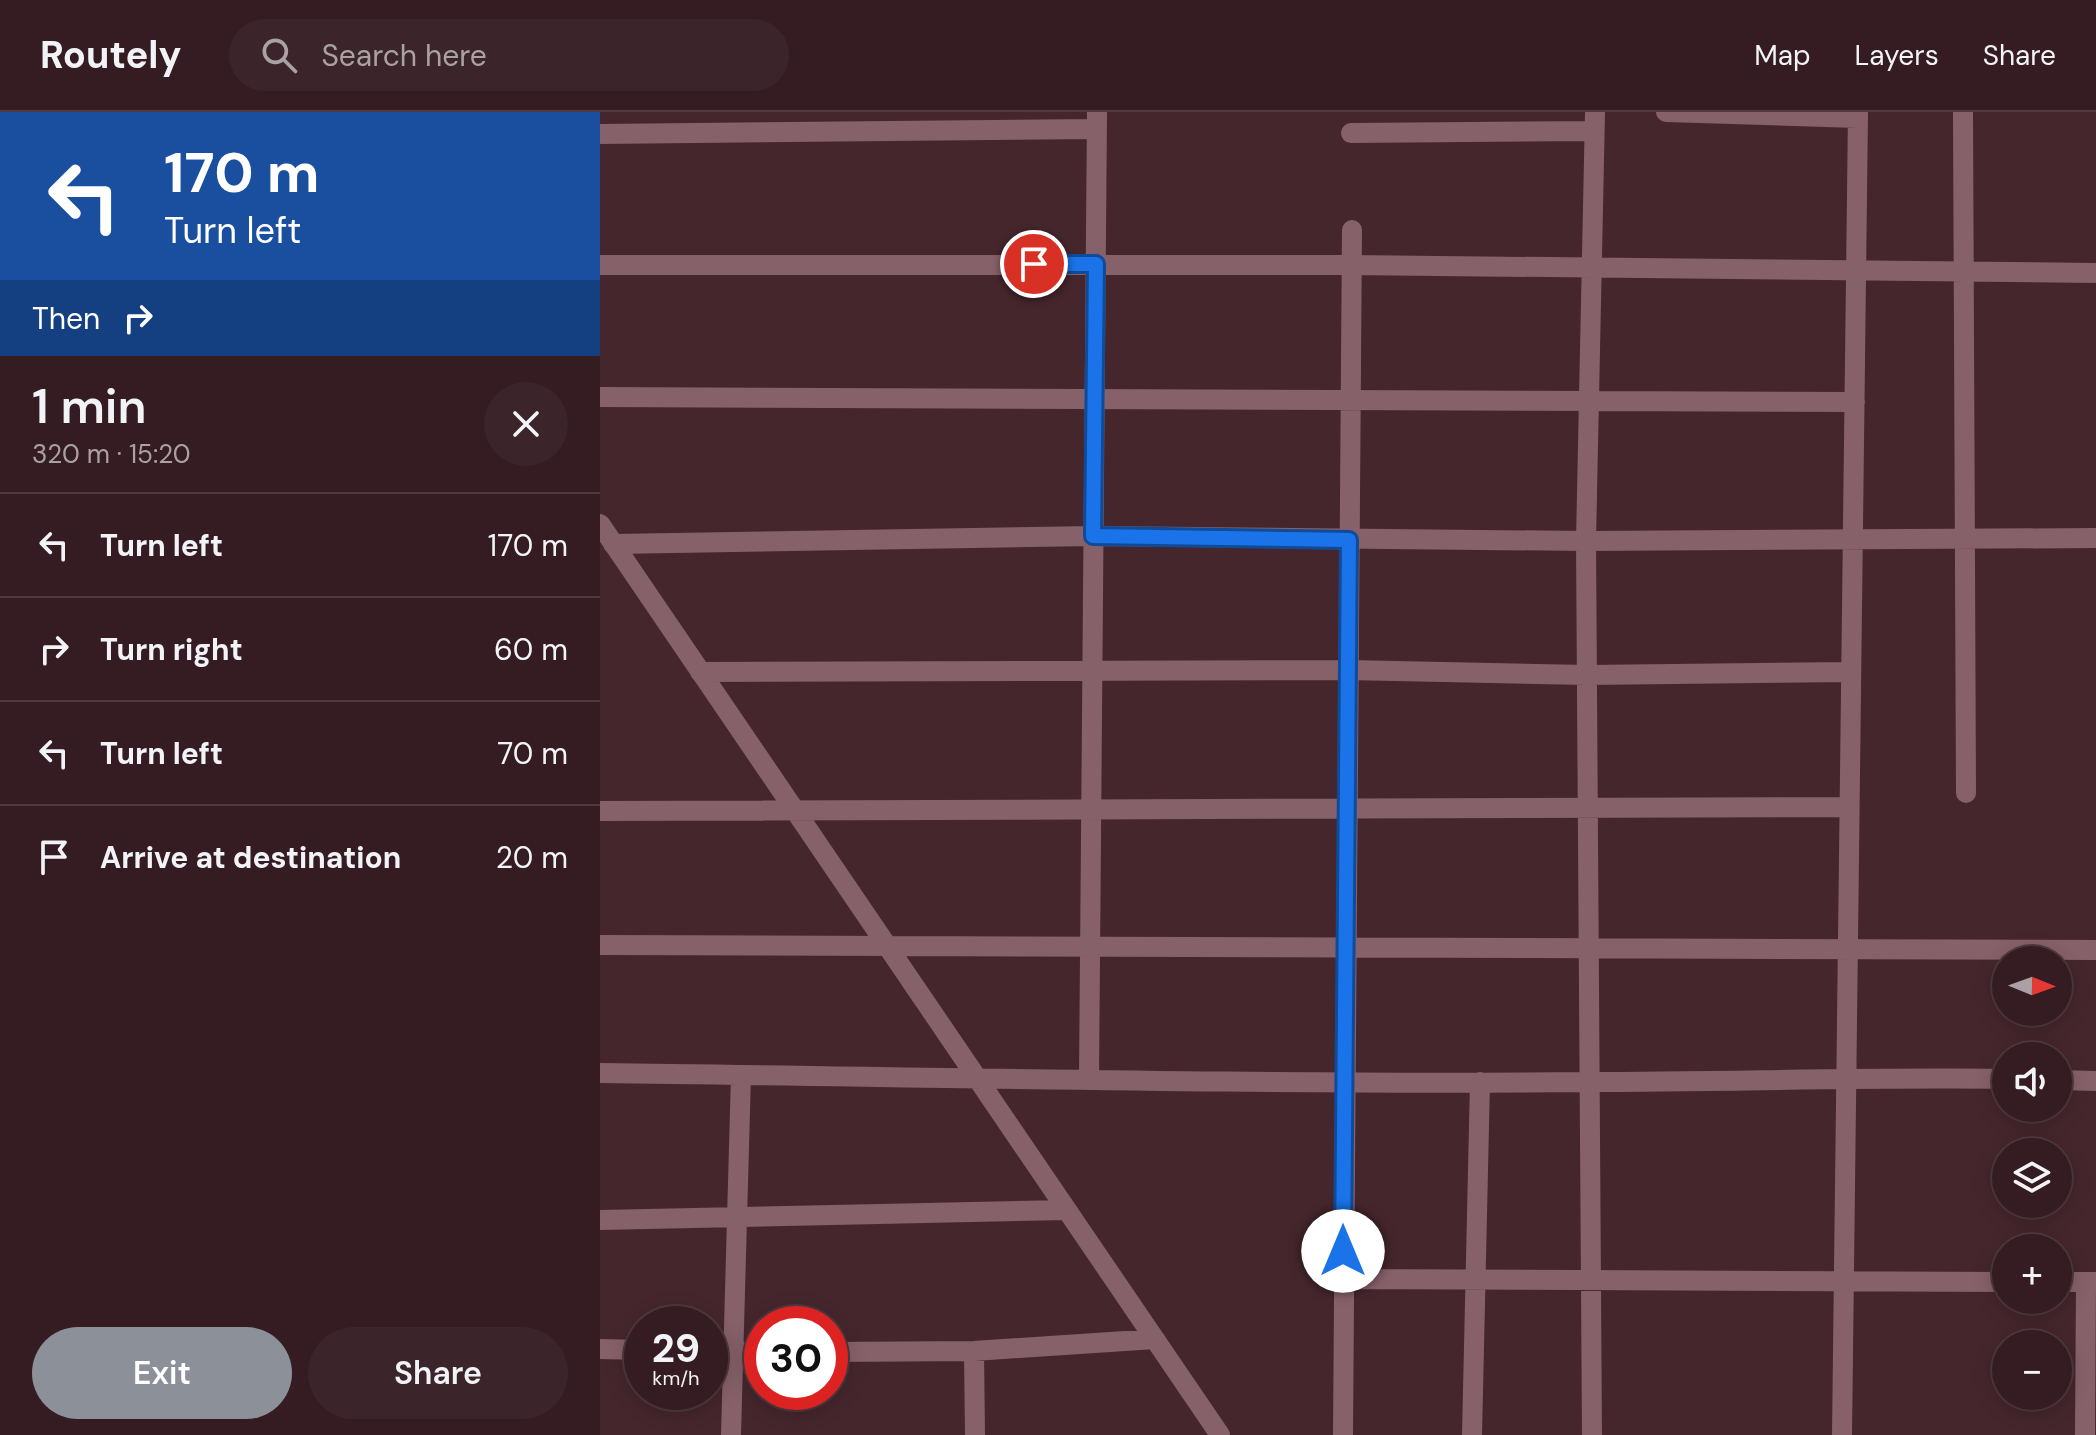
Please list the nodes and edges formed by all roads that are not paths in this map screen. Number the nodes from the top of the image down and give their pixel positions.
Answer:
1 (1666, 112) edge
2 (1963, 112) edge
3 (1858, 115) edge
4 (1097, 120) edge
5 (1595, 122) edge
6 (1351, 133) dead end
7 (600, 134) edge
8 (1352, 230) dead end
9 (1096, 264) junction
10 (600, 265) edge
11 (1351, 265) junction
12 (1590, 267) junction
13 (1856, 269) junction
14 (1962, 271) junction
15 (2096, 273) edge
16 (600, 397) edge
17 (1094, 399) junction
18 (1350, 400) junction
19 (1855, 402) junction
20 (1588, 403) junction
21 (600, 524) edge
22 (1093, 536) junction
23 (2096, 538) edge
24 (1853, 539) junction
25 (1966, 539) junction
26 (1349, 540) junction
27 (1586, 541) junction
28 (613, 544) junction
29 (1348, 670) junction
30 (1092, 671) junction
31 (700, 672) junction
32 (1851, 672) junction
33 (1587, 675) junction
34 (1966, 793) dead end
35 (1347, 807) junction
36 (1849, 807) junction
37 (1091, 808) junction
38 (1588, 808) junction
39 (600, 811) edge
40 (795, 811) junction
41 (600, 945) edge
42 (887, 946) junction
43 (1090, 946) junction
44 (1346, 947) junction
45 (1590, 948) junction
46 (1848, 949) junction
47 (2096, 950) edge
48 (600, 1073) edge
49 (741, 1075) junction
50 (977, 1077) junction
51 (1846, 1077) junction
52 (1089, 1079) junction
53 (1992, 1079) edge
54 (2072, 1080) edge
55 (2096, 1081) edge
56 (1345, 1082) junction
57 (1480, 1082) junction
58 (1591, 1082) junction
59 (1067, 1210) junction
60 (735, 1219) junction
61 (600, 1220) edge
62 (1343, 1279) junction
63 (1475, 1280) junction
64 (1592, 1281) junction
65 (1843, 1282) junction
66 (1992, 1282) edge
67 (2091, 1282) edge
68 (1155, 1339) junction
69 (600, 1349) edge
70 (624, 1350) edge
71 (974, 1351) junction
72 (728, 1352) edge
73 (733, 1352) junction
74 (744, 1352) edge
75 (848, 1352) edge
76 (731, 1435) edge
77 (975, 1435) edge
78 (1220, 1435) edge
79 (1343, 1435) edge
80 (1472, 1435) edge
81 (1592, 1435) edge
82 (1842, 1435) edge
83 (2085, 1435) edge

1 - 3 street
2 - 14 street
3 - 13 street
4 - 7 street
4 - 9 street
5 - 6 street
5 - 12 street
8 - 11 street
9 - 10 street
9 - 11 street
9 - 17 street
11 - 12 street
11 - 18 street
12 - 13 street
12 - 20 street
13 - 14 street
13 - 19 street
14 - 15 street
14 - 25 street
16 - 17 street
17 - 18 street
17 - 22 street
18 - 20 street
18 - 26 street
19 - 20 street
19 - 24 street
20 - 27 street
21 - 28 street
22 - 26 street
22 - 28 street
22 - 30 street
23 - 25 street
24 - 25 street
24 - 27 street
24 - 32 street
25 - 34 street
26 - 27 street
26 - 29 street
27 - 33 street
28 - 31 street
29 - 30 street
29 - 33 street
29 - 35 street
30 - 31 street
30 - 37 street
31 - 40 street
32 - 33 street
32 - 36 street
33 - 38 street
35 - 37 street
35 - 38 street
35 - 44 street
36 - 38 street
36 - 46 street
37 - 40 street
37 - 43 street
38 - 45 street
39 - 40 street
40 - 42 street
41 - 42 street
42 - 43 street
42 - 50 street
43 - 44 street
43 - 52 street
44 - 45 street
44 - 56 street
45 - 46 street
45 - 58 street
46 - 47 street
46 - 51 street
48 - 49 street
49 - 50 street
49 - 60 street
50 - 52 street
50 - 59 street
51 - 53 street
51 - 58 street
51 - 65 street
52 - 56 street
54 - 55 street
56 - 57 street
56 - 62 street
57 - 58 street
57 - 63 street
58 - 64 street
59 - 60 street
59 - 68 street
60 - 61 street
60 - 73 street
62 - 63 street
62 - 79 street
63 - 64 street
63 - 80 street
64 - 65 street
64 - 81 street
65 - 66 street
65 - 82 street
67 - 83 street
68 - 71 street
68 - 78 street
69 - 70 street
71 - 75 street
71 - 77 street
72 - 73 street
73 - 74 street
73 - 76 street

